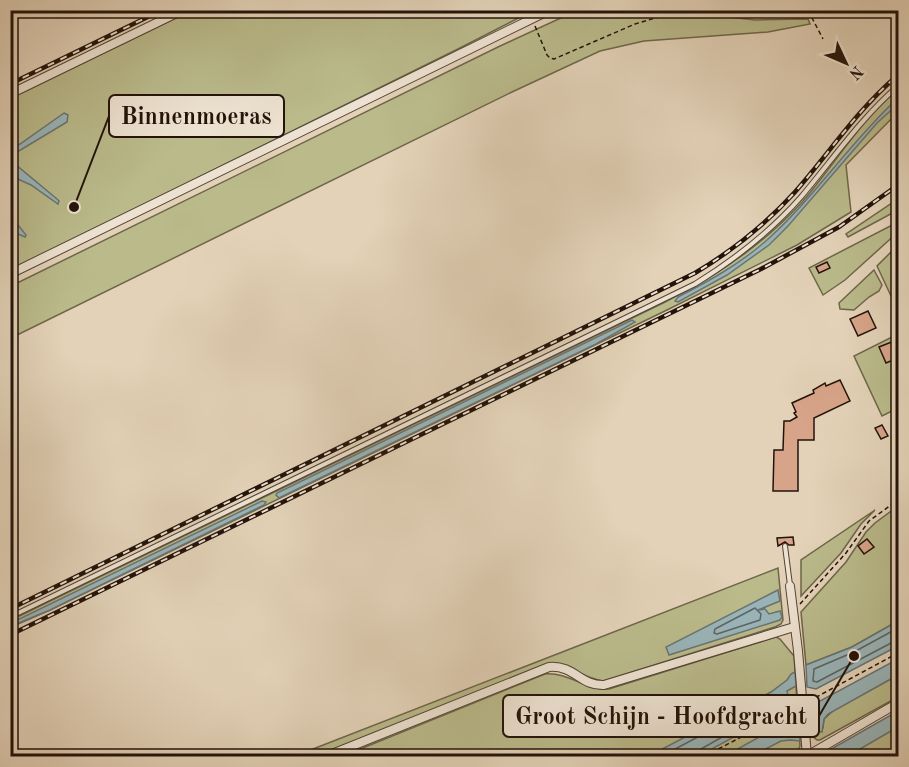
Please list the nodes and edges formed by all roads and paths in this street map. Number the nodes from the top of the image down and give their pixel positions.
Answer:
1 (183, 10) edge
2 (550, 10) edge
3 (534, 18) junction
4 (822, 39) dead end
5 (898, 86) edge
6 (10, 94) edge
7 (10, 274) edge
8 (898, 500) edge
9 (785, 546) dead end
10 (790, 586) joint
11 (793, 611) junction
12 (10, 617) edge
13 (794, 627) junction
14 (898, 653) edge
15 (898, 703) edge
16 (803, 708) junction
17 (806, 754) edge
18 (327, 756) edge
19 (705, 756) edge

1 - 6 street
2 - 3 street
3 - 4 path
3 - 7 street
5 - 12 lane
8 - 11 path
9 - 10 lane
10 - 11 street
11 - 13 street
13 - 16 street
13 - 18 street
14 - 16 path
15 - 17 street
16 - 17 street
16 - 19 path

